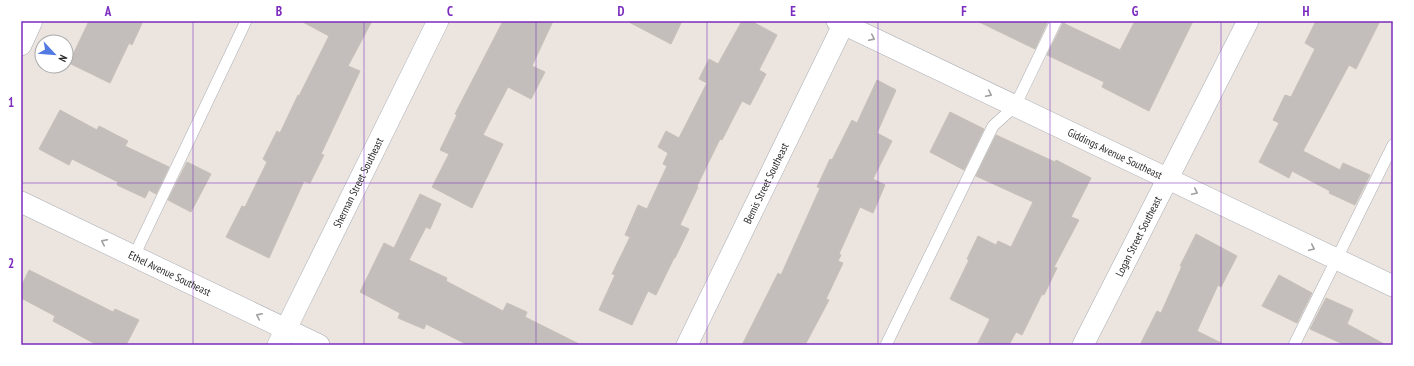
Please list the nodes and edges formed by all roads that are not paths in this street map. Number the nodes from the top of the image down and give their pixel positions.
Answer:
1 (32, 21) edge
2 (246, 21) edge
3 (438, 21) edge
4 (1056, 21) edge
5 (1248, 21) edge
6 (842, 22) edge
7 (21, 45) edge
8 (1015, 106) junction
9 (1393, 145) edge
10 (1168, 180) junction
11 (21, 202) edge
12 (134, 256) junction
13 (1336, 259) junction
14 (1393, 286) edge
15 (282, 337) edge
16 (320, 345) edge
17 (687, 345) edge
18 (886, 345) edge
19 (1083, 345) edge
20 (1294, 345) edge

1 - 7 street
2 - 12 lane
3 - 15 street, Sherman Street Southeast
4 - 8 lane
5 - 10 street, Logan Street Southeast
6 -> 8 street, Giddings Avenue Southeast
6 - 17 street, Bemis Street Southeast
8 - 10 street, Giddings Avenue Southeast
8 - 18 lane
9 - 13 lane
10 -> 13 street, Giddings Avenue Southeast
10 - 19 street, Logan Street Southeast
12 -> 11 street, Ethel Avenue Southeast
15 -> 12 street, Ethel Avenue Southeast
13 - 14 street, Giddings Avenue Southeast
13 - 20 lane
15 - 16 street, Ethel Avenue Southeast

